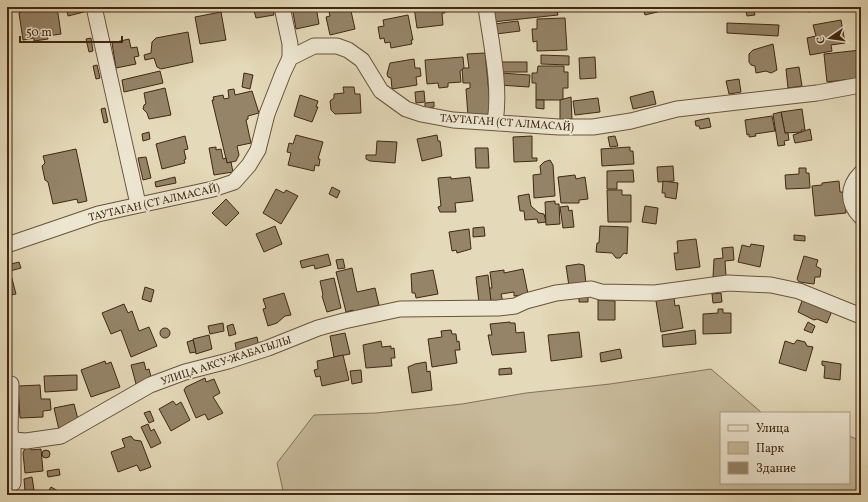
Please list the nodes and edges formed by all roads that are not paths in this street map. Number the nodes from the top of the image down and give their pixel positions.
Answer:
1 (94, 7) edge
2 (282, 7) edge
3 (486, 7) edge
4 (290, 58) junction
5 (861, 85) edge
6 (495, 122) junction
7 (861, 173) edge
8 (138, 204) junction
9 (861, 217) edge
10 (7, 245) edge
11 (861, 316) edge
12 (11, 384) dead end
13 (9, 402) edge
14 (10, 435) edge
15 (13, 483) dead end

1 - 8 street
2 - 4 street
3 - 6 street
4 - 6 street, ТАУТАГАН (СТ АЛМАСАЙ)
4 - 8 street, ТАУТАГАН (СТ АЛМАСАЙ)
5 - 6 street, ТАУТАГАН (СТ АЛМАСАЙ)
7 - 9 street
8 - 10 street, ТАУТАГАН (СТ АЛМАСАЙ)
11 - 14 street, УЛИЦА АКСУ-ЖАБАГЫЛЫ
12 - 13 street
13 - 14 street
14 - 15 street

